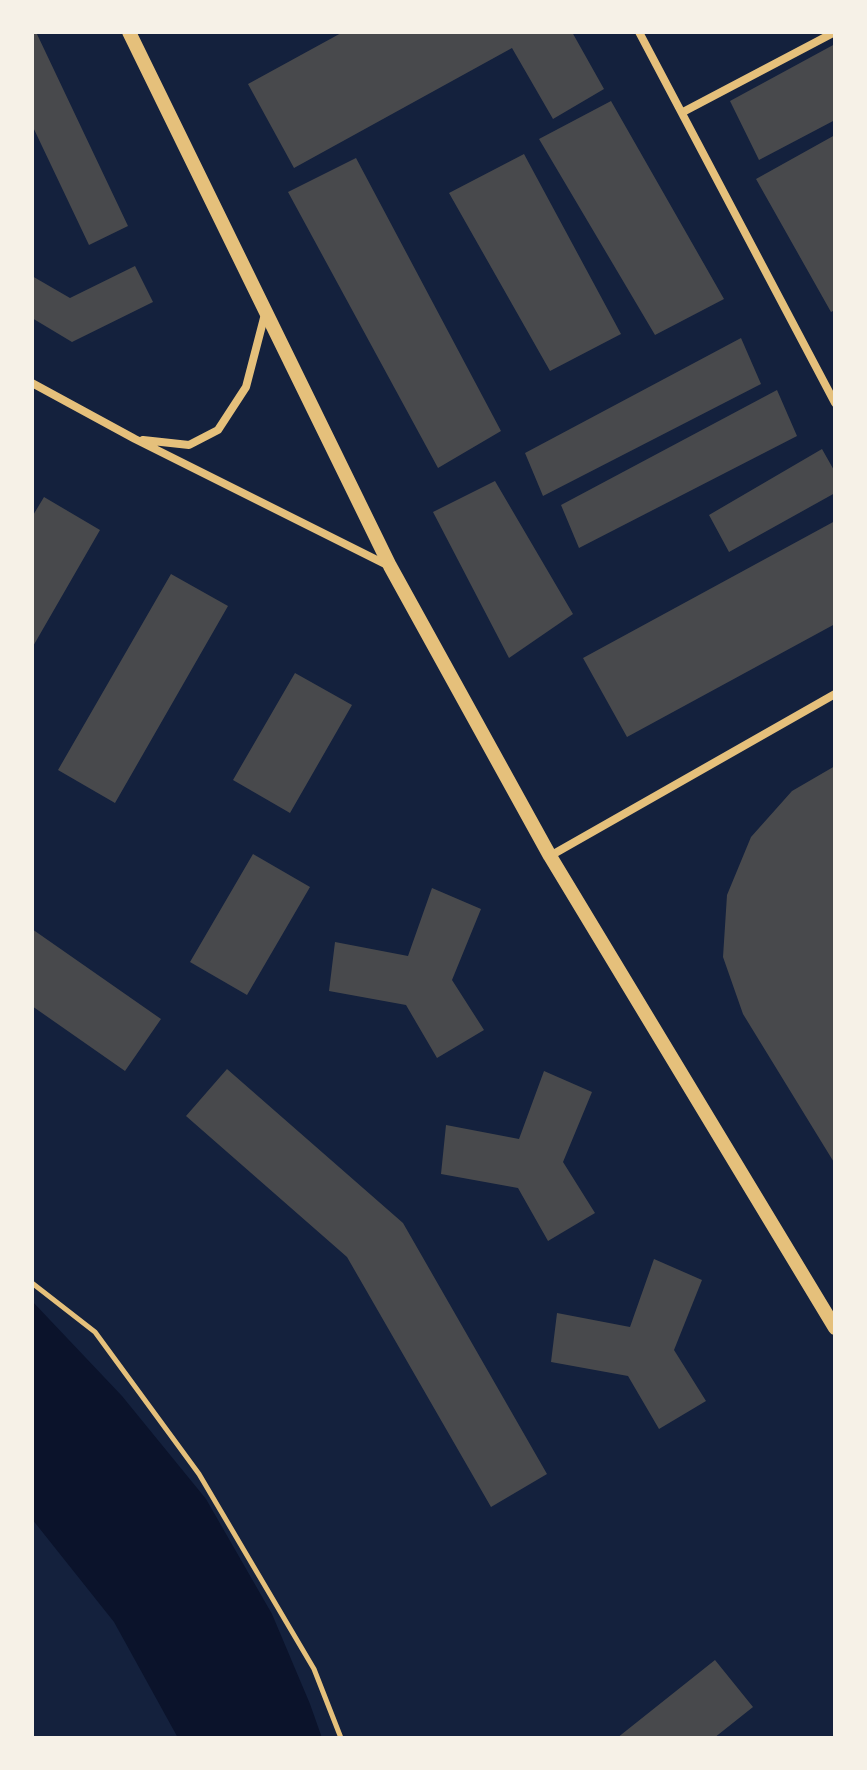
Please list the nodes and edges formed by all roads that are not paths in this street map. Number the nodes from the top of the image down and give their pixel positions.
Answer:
1 (129, 32) edge
2 (639, 32) edge
3 (835, 32) edge
4 (683, 112) junction
5 (265, 314) junction
6 (32, 383) edge
7 (835, 403) edge
8 (135, 439) junction
9 (390, 566) junction
10 (835, 694) edge
11 (550, 856) junction
12 (835, 1328) edge

1 - 5 street
2 - 4 street
3 - 4 street
4 - 7 street
5 - 8 street
5 - 9 street
6 - 8 street
8 - 9 street
9 - 11 street
10 - 11 street
11 - 12 street

